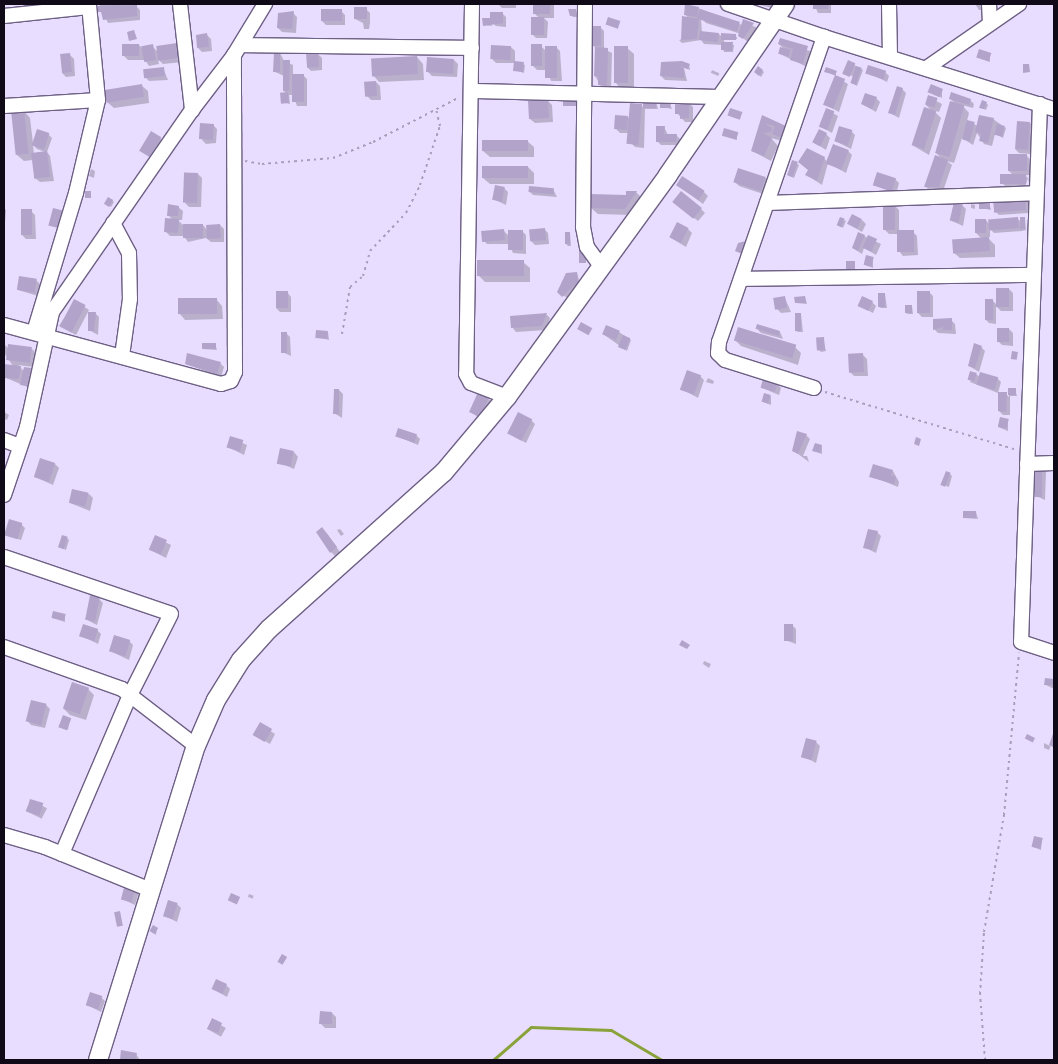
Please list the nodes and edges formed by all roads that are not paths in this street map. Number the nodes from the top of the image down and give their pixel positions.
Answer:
1 (180, 4) edge
2 (264, 4) edge
3 (472, 4) edge
4 (585, 4) edge
5 (728, 4) edge
6 (785, 4) edge
7 (889, 4) edge
8 (989, 4) edge
9 (1019, 4) edge
10 (89, 5) edge
11 (4, 16) edge
12 (774, 20) junction
13 (990, 23) junction
14 (824, 37) junction
15 (472, 48) junction
16 (238, 50) junction
17 (890, 57) junction
18 (928, 67) junction
19 (472, 91) junction
20 (582, 93) junction
21 (722, 97) junction
22 (98, 100) junction
23 (1040, 104) junction
24 (4, 106) edge
25 (1054, 108) edge
26 (192, 110) junction
27 (1036, 193) junction
28 (767, 203) junction
29 (113, 223) junction
30 (601, 266) junction
31 (1034, 275) junction
32 (741, 279) junction
33 (4, 326) edge
34 (39, 334) junction
35 (122, 356) junction
36 (814, 388) road end
37 (507, 397) junction
38 (4, 440) edge
39 (20, 446) junction
40 (1027, 458) junction
41 (1054, 463) edge
42 (4, 495) edge
43 (4, 557) edge
44 (4, 647) edge
45 (1054, 653) edge
46 (130, 695) junction
47 (196, 746) junction
48 (4, 834) edge
49 (62, 854) junction
50 (151, 890) junction
51 (98, 1060) edge

1 - 26 street
2 - 16 street
3 - 15 street
4 - 20 street
5 - 12 street
6 - 12 main road
7 - 17 street
8 - 13 street
9 - 13 street
10 - 11 street
10 - 22 street
12 - 14 street
12 - 21 main road
13 - 18 street
14 - 17 street
14 - 28 street
15 - 16 street
15 - 19 street
16 - 26 street
16 - 35 street
17 - 18 street
18 - 23 street
19 - 20 street
19 - 37 street
20 - 21 street
20 - 30 street
21 - 30 main road
22 - 24 street
22 - 34 street
23 - 25 street
23 - 27 street
26 - 29 street
27 - 28 street
27 - 31 street
28 - 32 street
29 - 34 street
29 - 35 street
30 - 37 main road
31 - 32 street
31 - 40 street
32 - 36 street
33 - 34 street
34 - 35 street
34 - 39 street
37 - 47 main road
38 - 39 street
39 - 42 street
40 - 41 street
40 - 45 street
43 - 46 street
44 - 46 street
46 - 47 street
46 - 49 street
47 - 50 main road
48 - 49 street
49 - 50 street
50 - 51 main road

